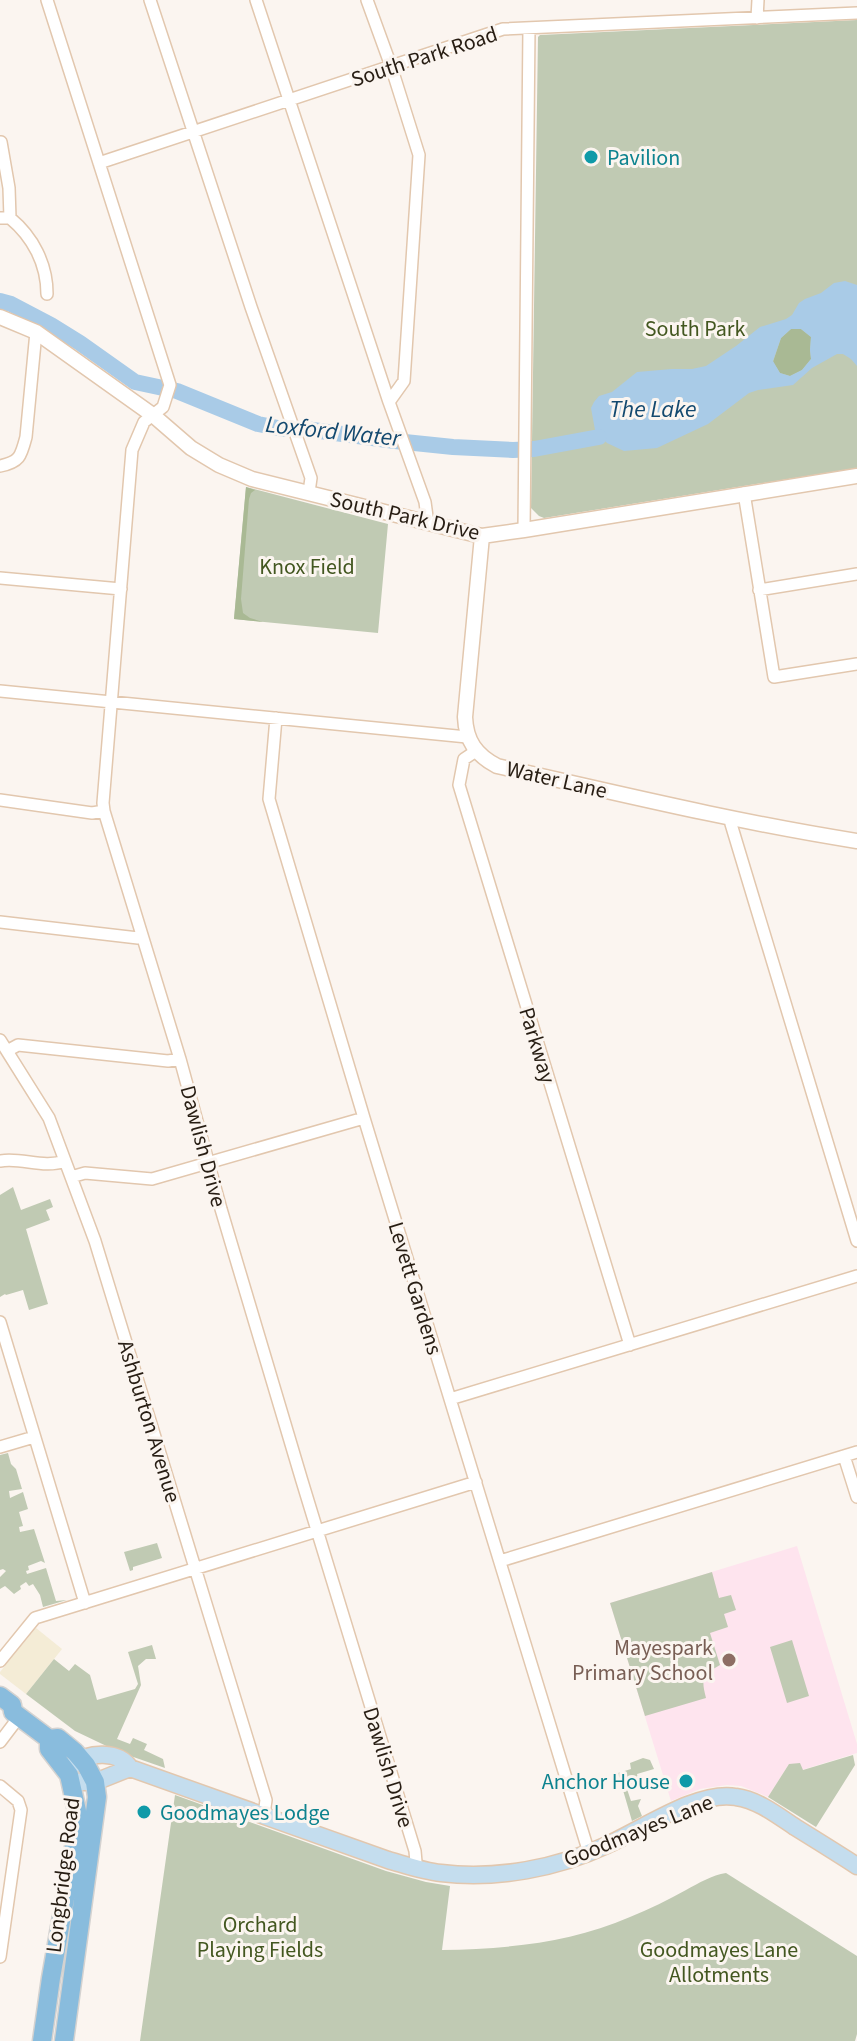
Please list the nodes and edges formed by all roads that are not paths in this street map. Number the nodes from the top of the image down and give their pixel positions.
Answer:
1 (47, 0) edge
2 (150, 0) edge
3 (256, 0) edge
4 (367, 0) edge
5 (758, 0) edge
6 (857, 13) edge
7 (757, 18) junction
8 (529, 28) junction
9 (391, 66) junction
10 (290, 100) junction
11 (194, 132) junction
12 (1, 142) edge
13 (99, 163) junction
14 (5, 218) edge
15 (47, 294) dead end
16 (0, 317) edge
17 (36, 332) junction
18 (389, 402) junction
19 (154, 416) junction
20 (0, 466) edge
21 (857, 476) edge
22 (309, 492) junction
23 (744, 493) junction
24 (428, 524) junction
25 (524, 530) junction
26 (482, 536) junction
27 (857, 574) edge
28 (0, 578) edge
29 (121, 589) junction
30 (759, 590) junction
31 (857, 664) edge
32 (0, 691) edge
33 (111, 702) junction
34 (276, 718) junction
35 (467, 737) junction
36 (476, 751) junction
37 (0, 800) edge
38 (104, 811) junction
39 (732, 818) junction
40 (857, 841) edge
41 (0, 922) edge
42 (142, 937) junction
43 (0, 1040) edge
44 (7, 1051) junction
45 (180, 1059) junction
46 (364, 1118) junction
47 (0, 1161) edge
48 (65, 1161) junction
49 (209, 1164) junction
50 (71, 1177) junction
51 (857, 1241) edge
52 (857, 1276) edge
53 (0, 1322) edge
54 (630, 1345) junction
55 (450, 1399) junction
56 (34, 1437) junction
57 (0, 1447) edge
58 (857, 1452) edge
59 (844, 1456) junction
60 (476, 1482) junction
61 (857, 1497) edge
62 (318, 1531) junction
63 (500, 1561) junction
64 (196, 1569) junction
65 (85, 1603) junction
66 (0, 1661) edge
67 (0, 1696) edge
68 (10, 1713) edge
69 (49, 1739) junction
70 (0, 1742) edge
71 (81, 1759) junction
72 (130, 1768) junction
73 (71, 1778) junction
74 (95, 1782) junction
75 (0, 1786) edge
76 (264, 1815) junction
77 (589, 1853) junction
78 (857, 1866) edge
79 (414, 1868) junction
80 (4, 1894) edge
81 (59, 1931) junction
82 (79, 1934) junction
83 (0, 1957) edge
84 (42, 2041) edge
85 (64, 2041) edge

1 - 13 street
2 - 11 street
3 - 10 street
4 - 9 street
5 - 7 street
6 - 7 street, South Park Road
7 - 8 street, South Park Road
8 - 9 street, South Park Road
8 - 25 street
9 - 10 street, South Park Road
9 - 18 street
10 - 11 street, South Park Road
10 - 18 street
11 - 13 street, South Park Road
11 - 22 street
12 - 14 street
13 - 19 street, Dawlish Drive
14 - 15 street
16 - 17 street, South Park Drive
17 - 19 street, South Park Drive
17 - 20 street
18 - 24 street
19 - 22 street, South Park Drive
19 - 29 street, Dawlish Drive
21 - 23 street, South Park Drive
22 - 24 street, South Park Drive
23 - 25 street, South Park Drive
23 - 30 street
24 - 26 street, South Park Drive
25 - 26 street, South Park Drive
26 - 35 street
27 - 30 street
28 - 29 street
29 - 33 street, Dawlish Drive
30 - 31 street
32 - 33 street
33 - 34 street
33 - 38 street, Dawlish Drive
34 - 35 street
34 - 46 street, Levett Gardens
35 - 36 street, Water Lane
36 - 39 street, Water Lane
36 - 54 street, Parkway
37 - 38 street
38 - 42 street, Dawlish Drive
39 - 40 street, Water Lane
39 - 51 street
41 - 42 street
42 - 45 street, Dawlish Drive
43 - 44 street, Ashburton Avenue
44 - 45 street
44 - 48 street, Ashburton Avenue
45 - 49 street, Dawlish Drive
46 - 49 street
46 - 55 street, Levett Gardens
47 - 48 street
48 - 50 street, Ashburton Avenue
49 - 50 street
49 - 62 street, Dawlish Drive
50 - 64 street, Ashburton Avenue
52 - 54 street
53 - 56 street
54 - 55 street
55 - 60 street, Levett Gardens
56 - 57 street
56 - 65 street
58 - 59 street
59 - 61 street
59 - 63 street
60 - 62 street
60 - 63 street, Levett Gardens
62 - 64 street
62 - 79 street, Dawlish Drive
63 - 77 street, Levett Gardens
64 - 65 street
64 - 76 street, Ashburton Avenue
65 - 66 street
67 - 68 main road, Longbridge Road
68 - 69 main road, Longbridge Road
68 - 70 street
69 - 71 main road, Longbridge Road
69 - 73 main road, Longbridge Road
71 - 72 main road, Goodmayes Lane
71 - 73 main road
71 - 74 main road, Longbridge Road
72 - 74 main road
72 - 76 main road, Goodmayes Lane
73 - 74 main road
73 - 81 main road, Longbridge Road
74 - 82 main road, Longbridge Road
75 - 80 street
76 - 79 main road, Goodmayes Lane
77 - 78 main road, Goodmayes Lane
77 - 79 main road, Goodmayes Lane
80 - 83 street
81 - 82 main road
81 - 84 main road, Longbridge Road
82 - 85 main road, Longbridge Road

